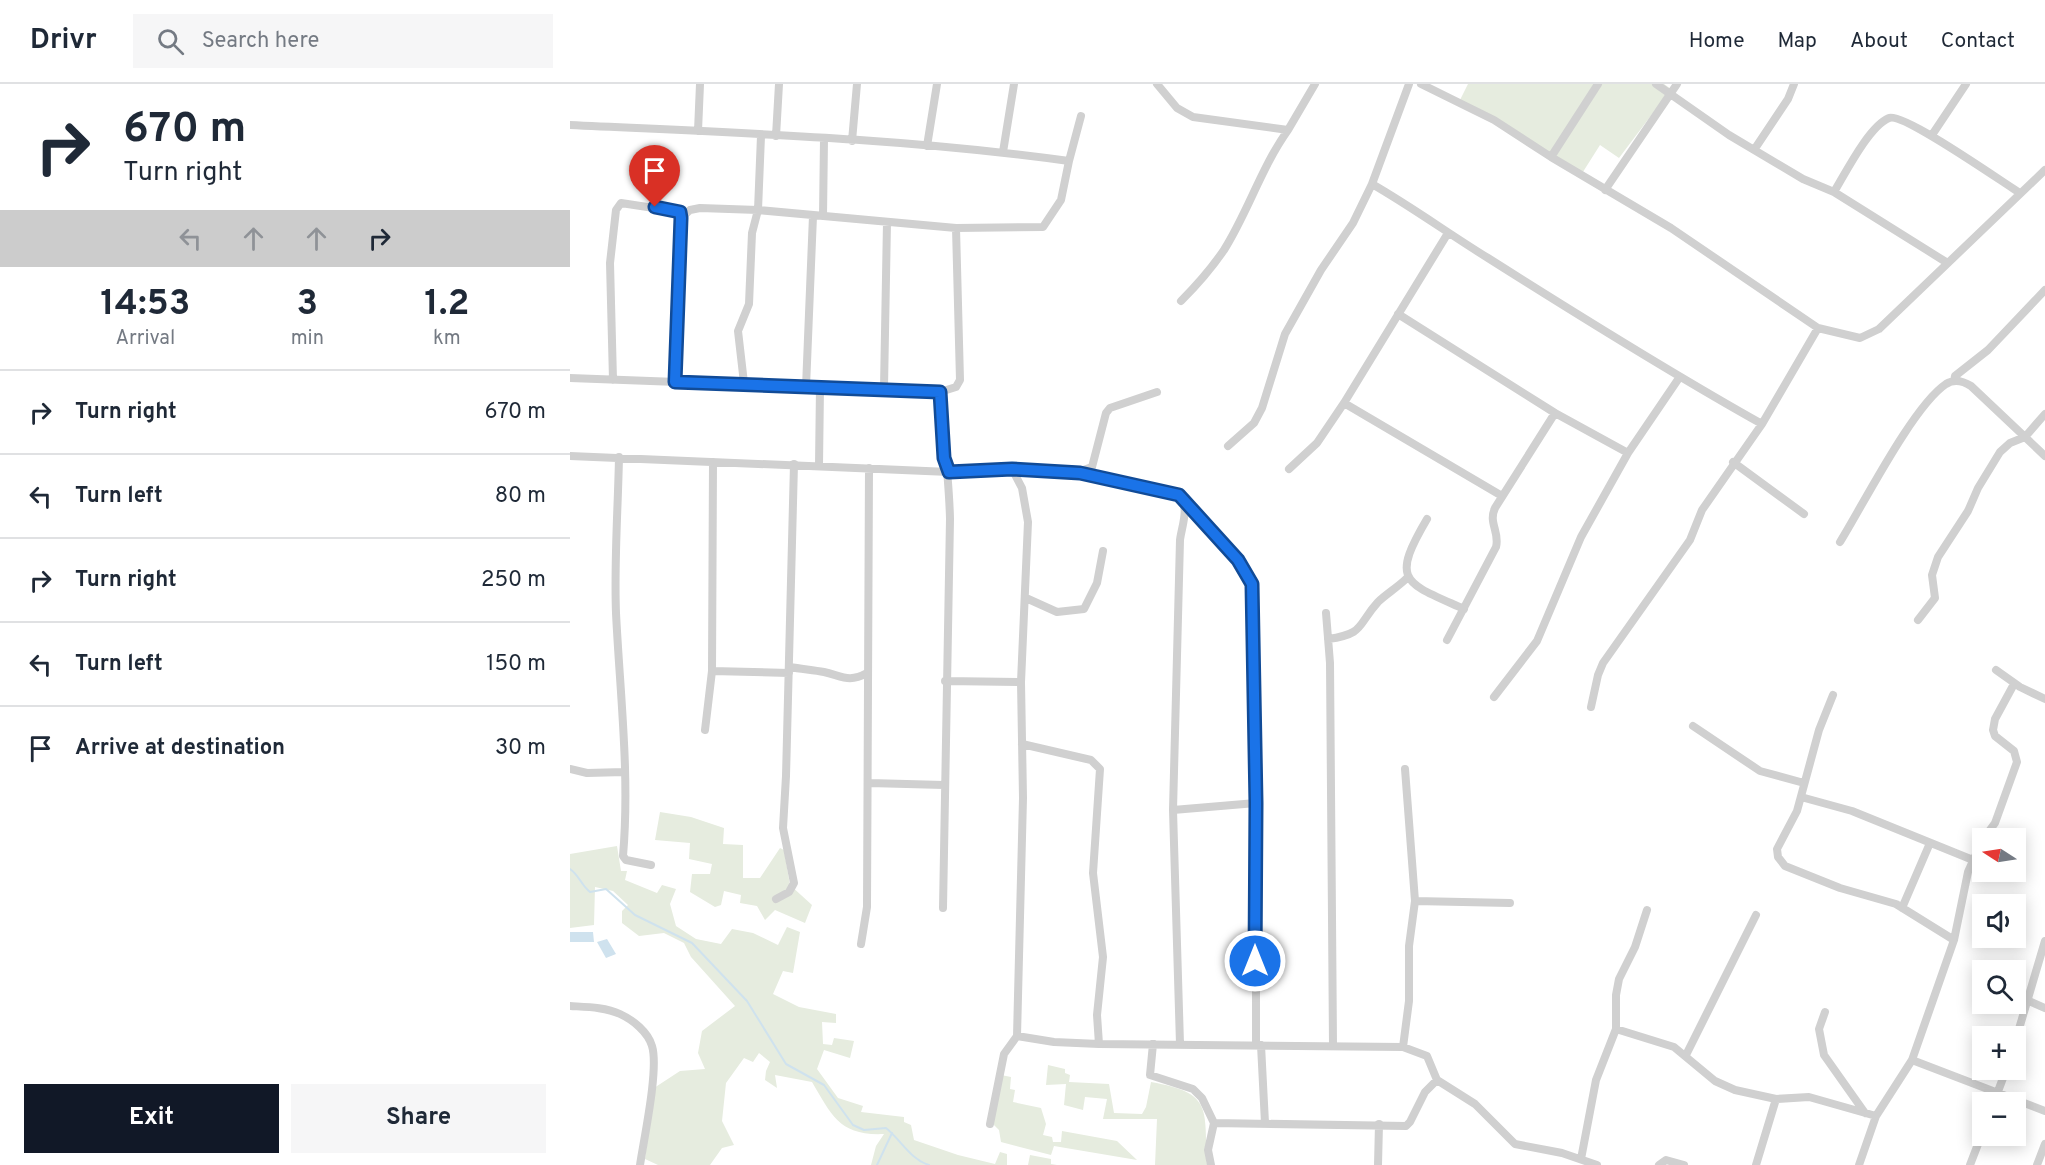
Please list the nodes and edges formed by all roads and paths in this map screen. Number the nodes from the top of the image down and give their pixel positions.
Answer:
1 (700, 84) edge
2 (779, 84) edge
3 (857, 84) edge
4 (937, 84) edge
5 (1014, 84) edge
6 (1157, 84) edge
7 (1315, 84) edge
8 (1409, 84) edge
9 (1421, 84) edge
10 (1598, 84) edge
11 (1656, 84) edge
12 (1677, 84) edge
13 (1794, 84) edge
14 (1966, 84) edge
15 (1671, 95) junction
16 (1081, 116) dead end
17 (570, 125) edge
18 (1288, 130) junction
19 (698, 131) junction
20 (1932, 135) junction
21 (761, 136) junction
22 (776, 136) junction
23 (824, 139) junction
24 (852, 141) junction
25 (927, 146) junction
26 (1754, 150) junction
27 (1003, 152) junction
28 (1551, 158) junction
29 (1069, 161) junction
30 (2045, 170) edge
31 (1372, 184) junction
32 (1605, 190) junction
33 (1834, 192) junction
34 (2020, 194) junction
35 (758, 210) junction
36 (813, 216) junction
37 (823, 216) junction
38 (681, 218) junction
39 (887, 222) junction
40 (956, 228) junction
41 (1448, 233) junction
42 (1946, 262) junction
43 (2045, 290) edge
44 (1181, 301) dead end
45 (1398, 314) junction
46 (1818, 328) junction
47 (570, 378) edge
48 (1678, 378) junction
49 (613, 380) junction
50 (1954, 381) junction
51 (675, 382) junction
52 (744, 383) junction
53 (806, 387) junction
54 (820, 387) junction
55 (884, 388) junction
56 (940, 392) junction
57 (1157, 392) dead end
58 (1344, 403) junction
59 (1556, 412) junction
60 (2045, 414) edge
61 (1762, 424) junction
62 (2025, 437) junction
63 (1228, 446) dead end
64 (1628, 453) junction
65 (570, 456) edge
66 (2045, 456) edge
67 (619, 457) junction
68 (713, 462) junction
69 (1734, 462) junction
70 (794, 464) junction
71 (819, 465) junction
72 (869, 468) junction
73 (1012, 469) junction
74 (1289, 469) dead end
75 (949, 472) junction
76 (1080, 473) junction
77 (1502, 496) junction
78 (1184, 501) junction
79 (1804, 514) dead end
80 (1427, 519) dead end
81 (1840, 542) dead end
82 (1102, 551) dead end
83 (1407, 578) junction
84 (1026, 598) junction
85 (1464, 609) junction
86 (1326, 613) dead end
87 (1918, 620) dead end
88 (1328, 639) junction
89 (1447, 640) dead end
90 (789, 670) junction
91 (1996, 670) dead end
92 (712, 671) junction
93 (867, 673) junction
94 (945, 681) junction
95 (1021, 682) junction
96 (2014, 684) junction
97 (1833, 695) dead end
98 (1494, 697) dead end
99 (2045, 699) edge
100 (1591, 707) dead end
101 (1693, 726) dead end
102 (705, 730) dead end
103 (1022, 744) junction
104 (570, 769) edge
105 (1405, 769) dead end
106 (624, 772) junction
107 (868, 783) junction
108 (1804, 783) junction
109 (944, 784) junction
110 (1801, 797) junction
111 (1256, 803) junction
112 (1173, 810) junction
113 (1991, 828) edge
114 (1930, 843) junction
115 (1972, 860) edge
116 (1972, 863) edge
117 (651, 865) dead end
118 (776, 899) dead end
119 (1415, 901) junction
120 (1510, 903) dead end
121 (943, 908) dead end
122 (1902, 908) junction
123 (1647, 910) dead end
124 (1756, 915) dead end
125 (1954, 940) junction
126 (2045, 941) edge
127 (861, 944) dead end
128 (2029, 1001) junction
129 (570, 1006) edge
130 (2045, 1008) edge
131 (1825, 1012) dead end
132 (2020, 1026) edge
133 (1616, 1029) junction
134 (1017, 1036) junction
135 (1099, 1044) junction
136 (1153, 1044) junction
137 (1180, 1044) junction
138 (1258, 1045) junction
139 (1333, 1045) junction
140 (1403, 1047) junction
141 (1686, 1055) junction
142 (1912, 1060) junction
143 (1437, 1080) junction
144 (1983, 1092) edge
145 (1776, 1099) junction
146 (2026, 1106) edge
147 (2045, 1111) edge
148 (1865, 1113) junction
149 (1876, 1116) junction
150 (1214, 1123) junction
151 (990, 1124) dead end
152 (1265, 1124) junction
153 (1379, 1124) junction
154 (2045, 1144) edge
155 (1977, 1146) edge
156 (1581, 1159) junction
157 (640, 1165) edge
158 (1211, 1165) edge
159 (1378, 1165) edge
160 (1597, 1165) edge
161 (1659, 1165) edge
162 (1684, 1165) edge
163 (1756, 1165) edge
164 (1859, 1165) edge
165 (1970, 1165) edge
166 (2037, 1165) edge

1 - 19 street
2 - 22 street
3 - 24 street
4 - 25 street
5 - 27 street
6 - 18 street
7 - 18 street
8 - 31 street
9 - 28 street
10 - 28 street
11 - 15 street
12 - 15 street
13 - 26 street
14 - 20 street
15 - 26 street
15 - 32 street
16 - 29 street
17 - 19 street
18 - 44 street
19 - 21 street
20 - 33 street
20 - 34 street
21 - 22 street
21 - 35 street
22 - 23 street
23 - 24 street
23 - 37 street
24 - 25 street
25 - 27 street
26 - 33 street
27 - 29 street
28 - 32 street
29 - 40 street
30 - 34 street
31 - 41 street
31 - 63 street
32 - 46 street
33 - 42 street
34 - 42 street
35 - 36 street
35 - 38 street
35 - 52 street
36 - 37 street
36 - 53 street
37 - 39 street
38 - 49 street
38 - 51 street
39 - 40 street
39 - 55 street
40 - 56 street
41 - 45 street
41 - 48 street
42 - 46 street
43 - 50 street
45 - 58 street
45 - 59 street
46 - 61 street
47 - 49 street
48 - 61 street
48 - 64 street
49 - 51 street
50 - 62 street
50 - 81 street
51 - 52 street
52 - 53 street
53 - 54 street
54 - 55 street
54 - 71 street
55 - 56 street
56 - 75 street
57 - 76 street
58 - 74 street
58 - 77 street
59 - 64 street
59 - 77 street
60 - 62 street
61 - 69 street
62 - 66 street
62 - 87 street
64 - 98 street
65 - 67 street
67 - 68 street
67 - 106 street
68 - 70 street
68 - 92 street
69 - 79 street
69 - 100 street
70 - 71 street
70 - 90 street
71 - 72 street
72 - 75 street
72 - 93 street
73 - 75 street
73 - 76 street
73 - 84 street
75 - 94 street
76 - 78 street
77 - 85 street
78 - 111 street
78 - 112 street
80 - 83 street
82 - 84 street
83 - 85 street
83 - 88 street
84 - 95 street
85 - 89 street
86 - 88 street
88 - 139 street
90 - 92 street
90 - 93 street
90 - 118 street
91 - 96 street
92 - 102 street
93 - 107 street
94 - 95 street
94 - 109 street
95 - 103 street
96 - 99 street
96 - 113 street
97 - 108 street
101 - 108 street
103 - 134 street
103 - 135 street
104 - 106 street
105 - 119 street
106 - 117 street
107 - 109 street
107 - 127 street
108 - 110 street
109 - 121 street
110 - 114 street
110 - 122 street
111 - 112 street
111 - 138 street
112 - 137 street
114 - 115 street
114 - 122 street
116 - 125 street
119 - 120 street
119 - 140 street
122 - 125 street
123 - 133 street
124 - 141 street
125 - 142 street
126 - 128 street
128 - 130 street
128 - 132 street
129 - 157 street
131 - 148 street
133 - 141 street
133 - 156 street
134 - 135 street
134 - 151 street
135 - 136 street
136 - 137 street
136 - 150 street
137 - 138 street
138 - 139 street
138 - 152 street
139 - 140 street
140 - 143 street
141 - 145 street
142 - 144 street
142 - 149 street
143 - 153 street
143 - 156 street
145 - 148 street
145 - 163 street
146 - 147 street
148 - 149 street
149 - 164 street
150 - 152 street
150 - 158 street
152 - 153 street
153 - 159 street
154 - 166 street
155 - 165 street
156 - 160 street
161 - 162 street

